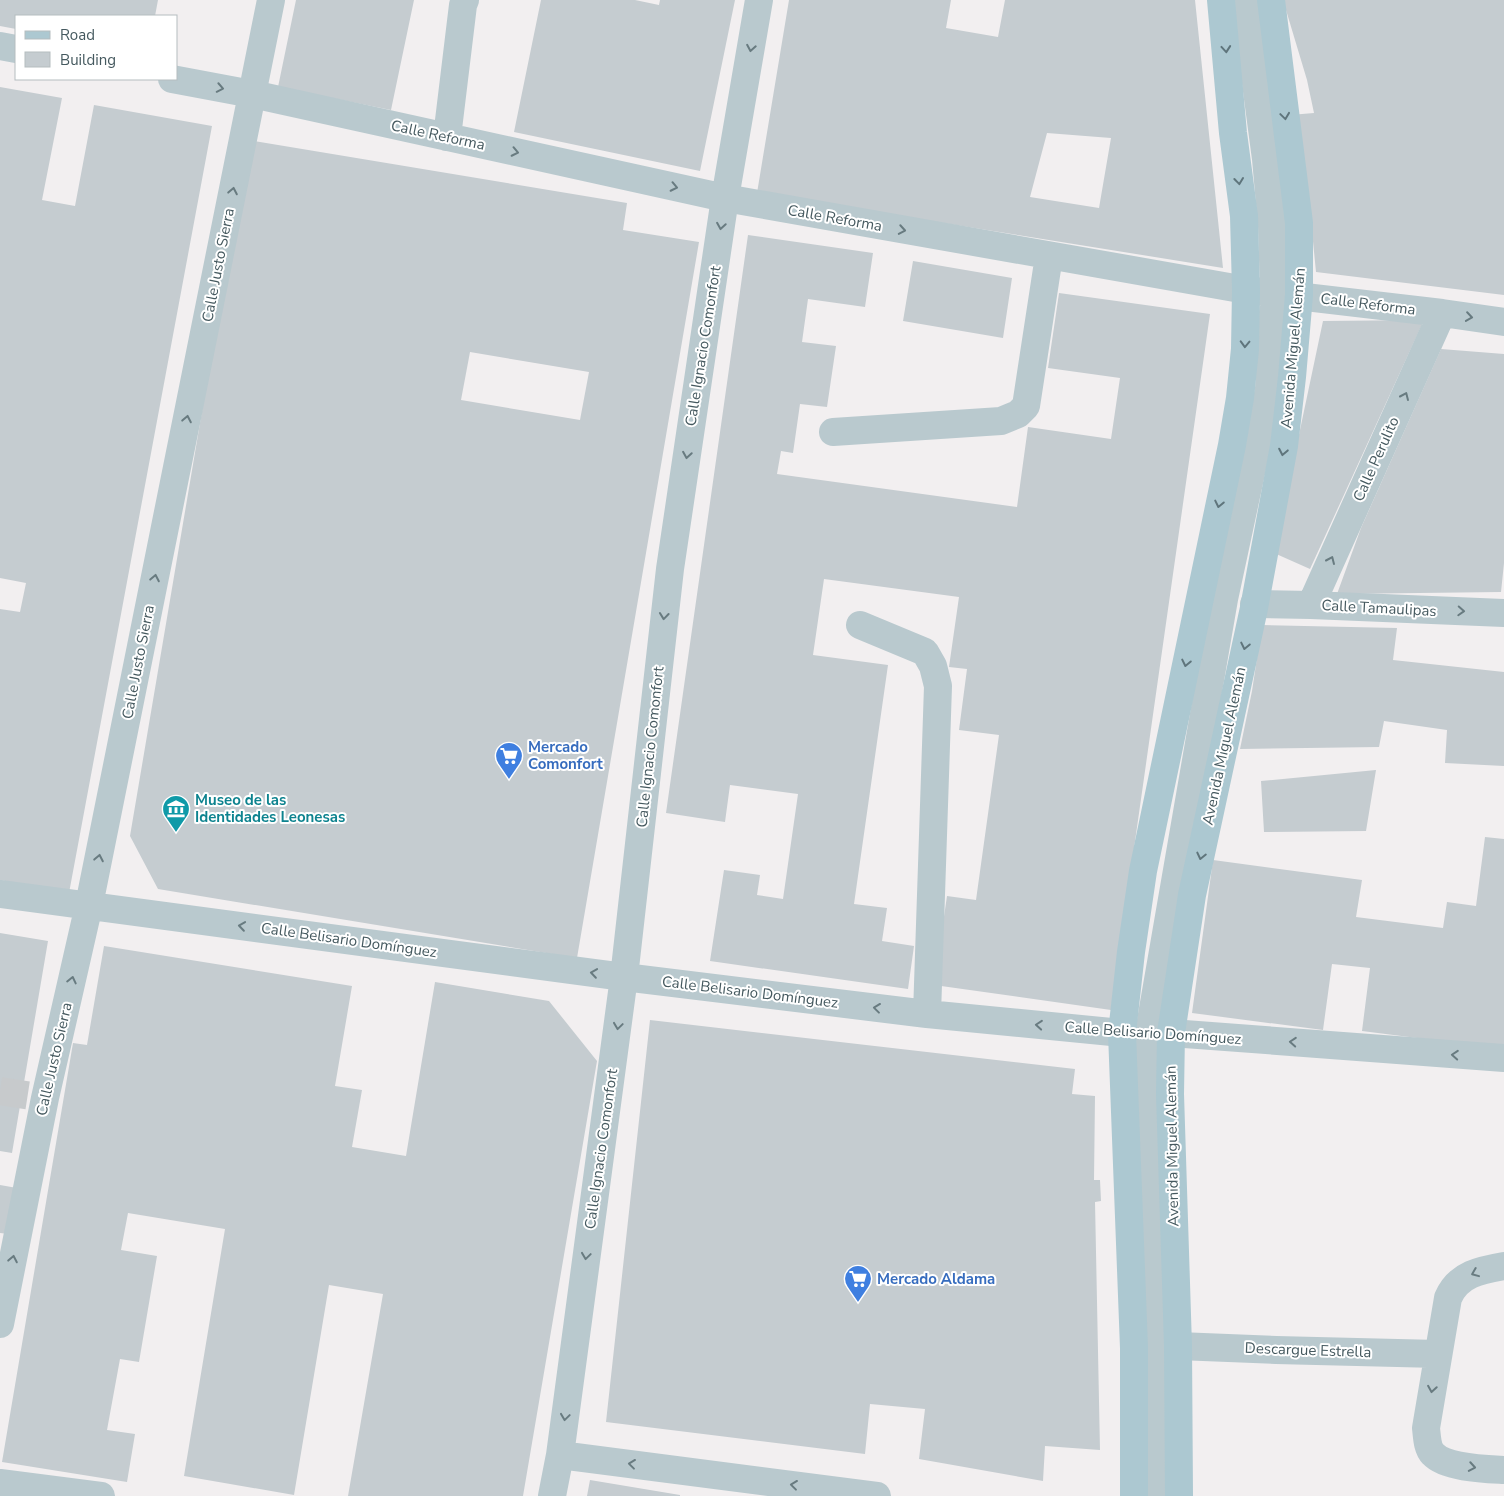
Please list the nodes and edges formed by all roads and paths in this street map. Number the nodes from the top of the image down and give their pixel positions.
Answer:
1 (271, 0) edge
2 (465, 0) edge
3 (759, 0) edge
4 (1222, 0) edge
5 (1245, 0) edge
6 (1270, 0) edge
7 (0, 46) edge
8 (15, 49) edge
9 (177, 80) edge
10 (252, 94) junction
11 (447, 137) junction
12 (725, 198) junction
13 (1049, 256) junction
14 (1246, 290) junction
15 (1286, 294) junction
16 (1442, 313) junction
17 (1504, 322) edge
18 (833, 432) dead end
19 (1254, 604) junction
20 (1311, 604) junction
21 (1504, 613) edge
22 (860, 625) dead end
23 (0, 894) edge
24 (89, 905) junction
25 (624, 977) junction
26 (927, 1014) junction
27 (1147, 1033) junction
28 (1504, 1058) edge
29 (1504, 1266) edge
30 (0, 1324) edge
31 (1178, 1346) junction
32 (1438, 1354) junction
33 (560, 1455) junction
34 (1504, 1470) edge
35 (0, 1483) edge
36 (101, 1496) edge
37 (552, 1496) edge
38 (877, 1496) edge
39 (1134, 1496) edge
40 (1158, 1496) edge
41 (1178, 1496) edge

1 - 10 street, Calle Justo Sierra
2 - 11 street
3 -> 12 street, Calle Ignacio Comonfort
4 -> 14 main road, Avenida Miguel Alemán
5 - 15 street
6 -> 15 main road, Avenida Miguel Alemán
7 - 8 street
9 -> 10 street, Calle Reforma
10 - 11 street, Calle Reforma
24 -> 10 street, Calle Justo Sierra
11 -> 12 street, Calle Reforma
12 -> 13 street, Calle Reforma
12 -> 25 street, Calle Ignacio Comonfort
13 - 14 street, Calle Reforma
13 - 18 street
14 - 15 street, Calle Reforma
14 -> 27 main road, Avenida Miguel Alemán
15 - 16 street, Calle Reforma
15 -> 19 main road, Avenida Miguel Alemán
15 - 27 street
16 -> 17 street, Calle Reforma
20 -> 16 street, Calle Perulito
19 - 20 street, Calle Tamaulipas
19 -> 27 main road, Avenida Miguel Alemán
20 -> 21 street, Calle Tamaulipas
22 - 26 street
23 - 24 street, Calle Belisario Domínguez
25 -> 24 street, Calle Belisario Domínguez
30 -> 24 street, Calle Justo Sierra
26 -> 25 street, Calle Belisario Domínguez
25 -> 33 street, Calle Ignacio Comonfort
27 -> 26 street, Calle Belisario Domínguez
28 -> 27 street, Calle Belisario Domínguez
27 - 31 main road, Avenida Miguel Alemán
27 - 39 main road, Avenida Miguel Alemán
27 - 40 street
29 -> 32 street
31 - 32 street, Descargue Estrella
31 - 41 main road, Avenida Miguel Alemán
32 -> 34 street
33 - 37 street, Calle Ignacio Comonfort
38 -> 33 street
35 - 36 street

